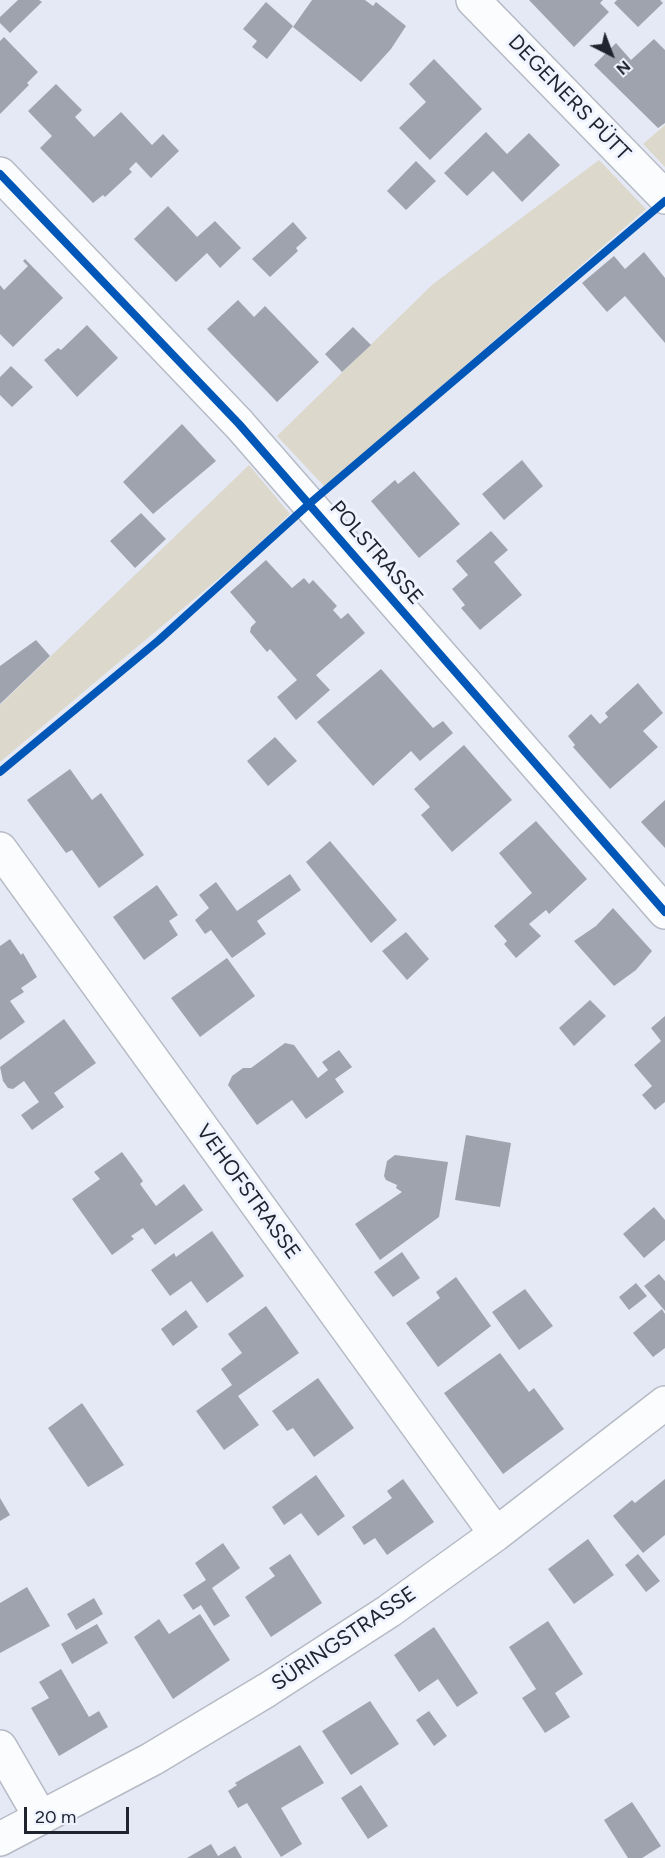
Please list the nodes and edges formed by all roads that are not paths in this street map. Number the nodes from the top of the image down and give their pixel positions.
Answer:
1 (473, 0) edge
2 (0, 174) edge
3 (665, 197) edge
4 (0, 849) edge
5 (665, 912) edge
6 (665, 1403) edge
7 (496, 1534) junction
8 (0, 1747) edge
9 (41, 1818) junction
10 (0, 1839) edge

1 - 3 street, DEGENERS PÜTT
2 - 5 street, POLSTRASSE
4 - 7 street, VEHOFSTRASSE
6 - 7 street, SÜRINGSTRASSE
7 - 9 street, SÜRINGSTRASSE
8 - 9 street
9 - 10 street, SÜRINGSTRASSE

